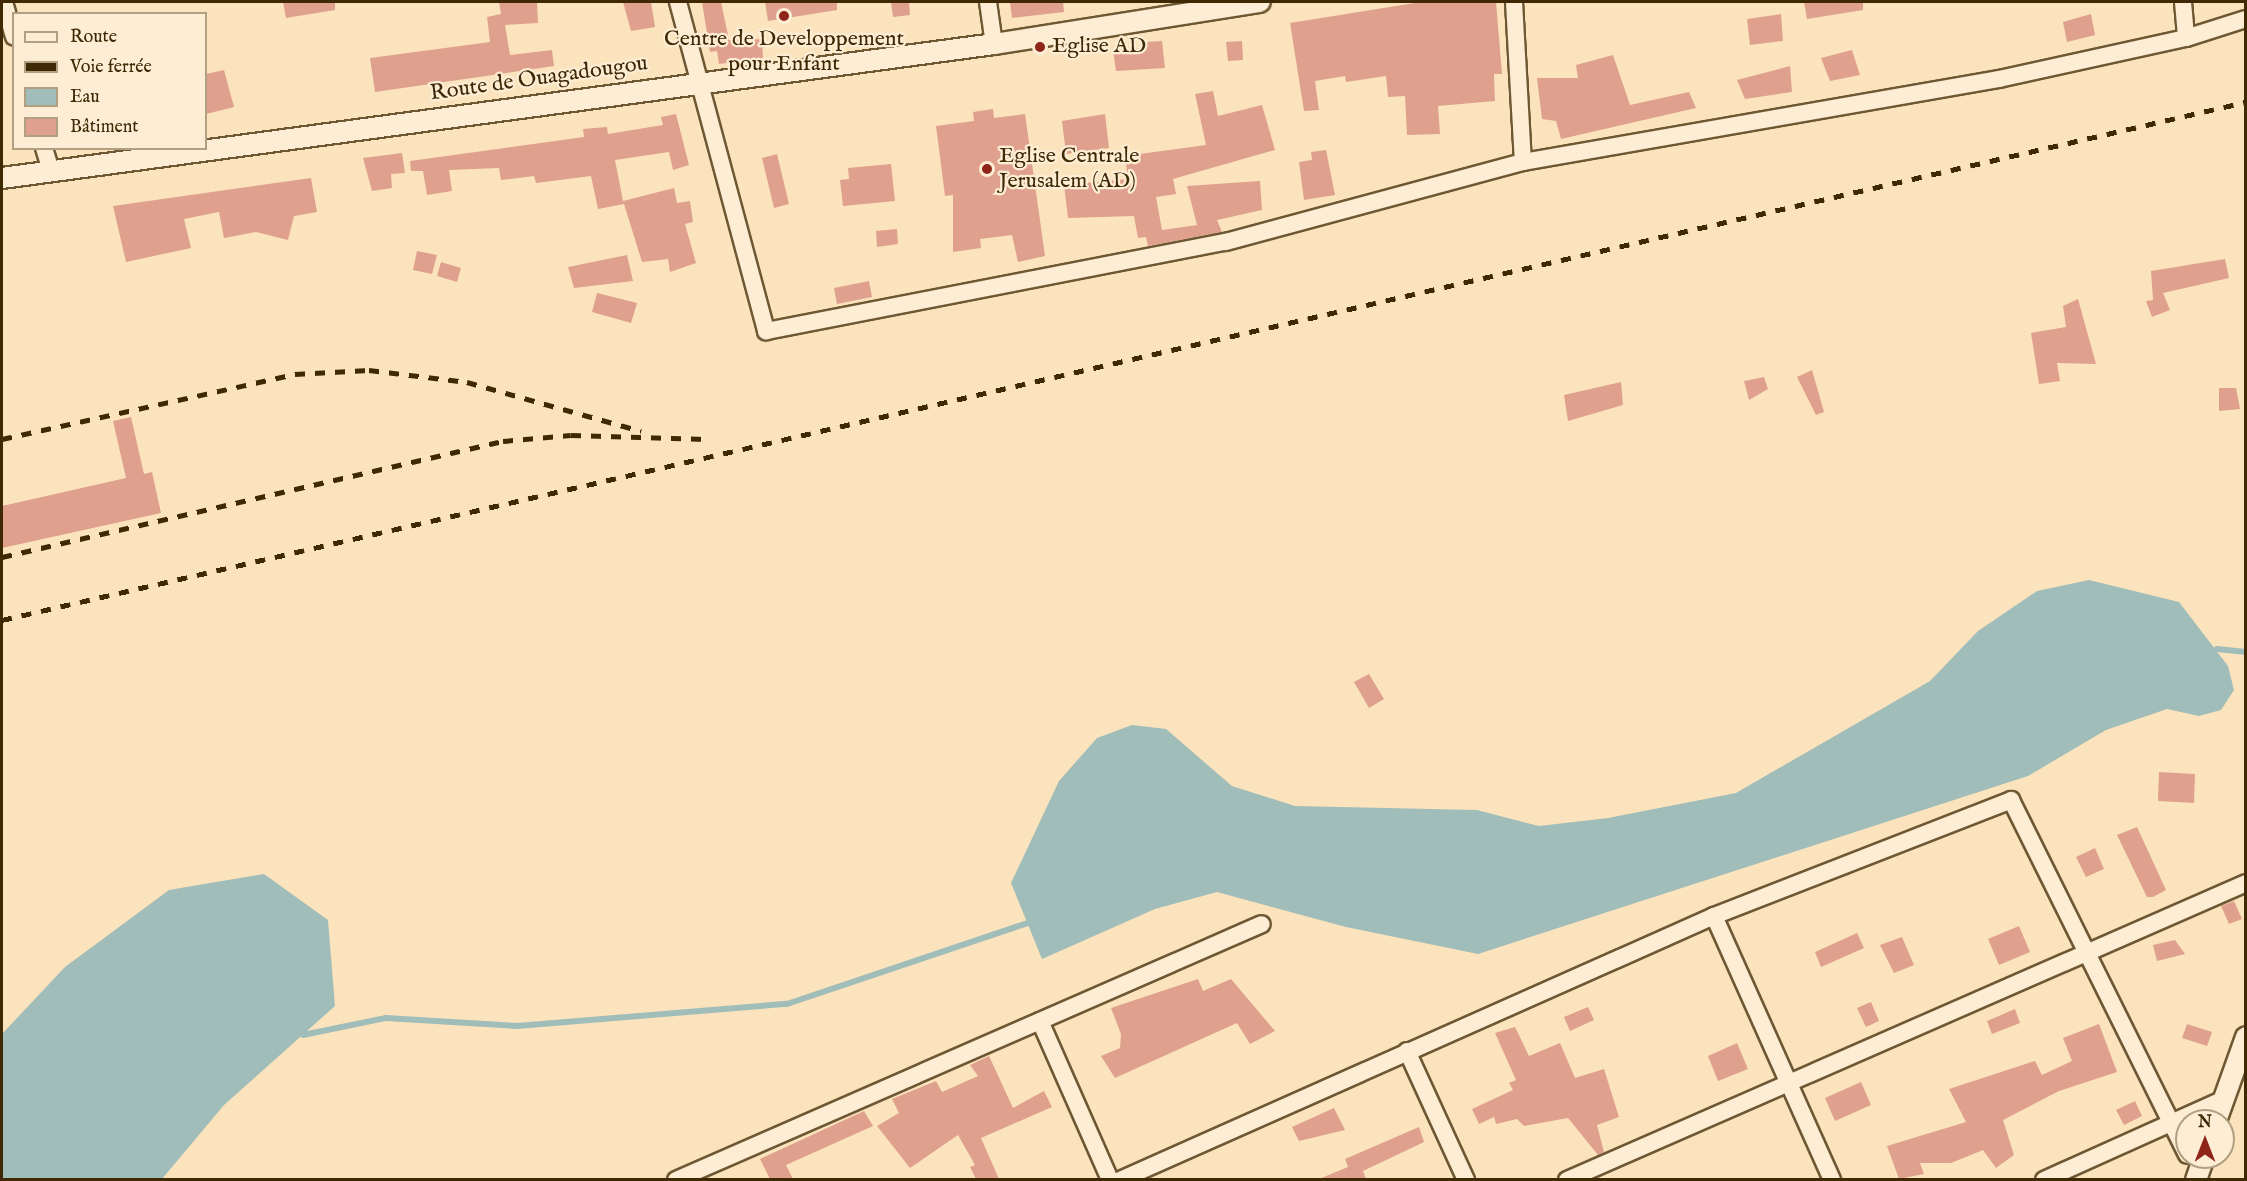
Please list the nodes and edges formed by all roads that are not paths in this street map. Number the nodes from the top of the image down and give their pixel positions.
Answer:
1 (4, 2) edge
2 (678, 2) edge
3 (988, 2) edge
4 (1260, 2) edge
5 (1514, 2) edge
6 (2183, 2) edge
7 (2246, 19) edge
8 (12, 30) edge
9 (2187, 38) junction
10 (994, 44) junction
11 (697, 81) junction
12 (207, 149) edge
13 (45, 150) edge
14 (202, 150) edge
15 (1523, 162) junction
16 (51, 171) junction
17 (2, 178) edge
18 (2246, 883) edge
19 (1714, 916) junction
20 (1262, 924) dead end
21 (2086, 952) junction
22 (1040, 1021) junction
23 (2246, 1037) edge
24 (1407, 1051) junction
25 (1789, 1083) junction
26 (2224, 1099) junction
27 (2220, 1109) edge
28 (2172, 1124) junction
29 (2175, 1130) edge
30 (676, 1179) edge
31 (1110, 1179) edge
32 (1120, 1179) edge
33 (1466, 1179) edge
34 (1567, 1179) edge
35 (1832, 1179) edge
36 (2044, 1179) edge

1 - 8 street
2 - 11 street
3 - 10 street
4 - 10 street, Route de Ouagadougou
5 - 15 street
6 - 9 street
7 - 9 street
9 - 15 street
10 - 11 street, Route de Ouagadougou
11 - 12 street, Route de Ouagadougou
11 - 15 street
13 - 16 street
14 - 16 street, Route de Ouagadougou
16 - 17 street, Route de Ouagadougou
18 - 21 street
19 - 21 street
19 - 24 street
19 - 25 street
20 - 22 street
21 - 25 street
21 - 28 street
22 - 30 street
22 - 31 street
23 - 26 street
24 - 32 street
24 - 33 street
25 - 34 street
25 - 35 street
26 - 27 street
26 - 28 street
28 - 29 street
28 - 36 street

